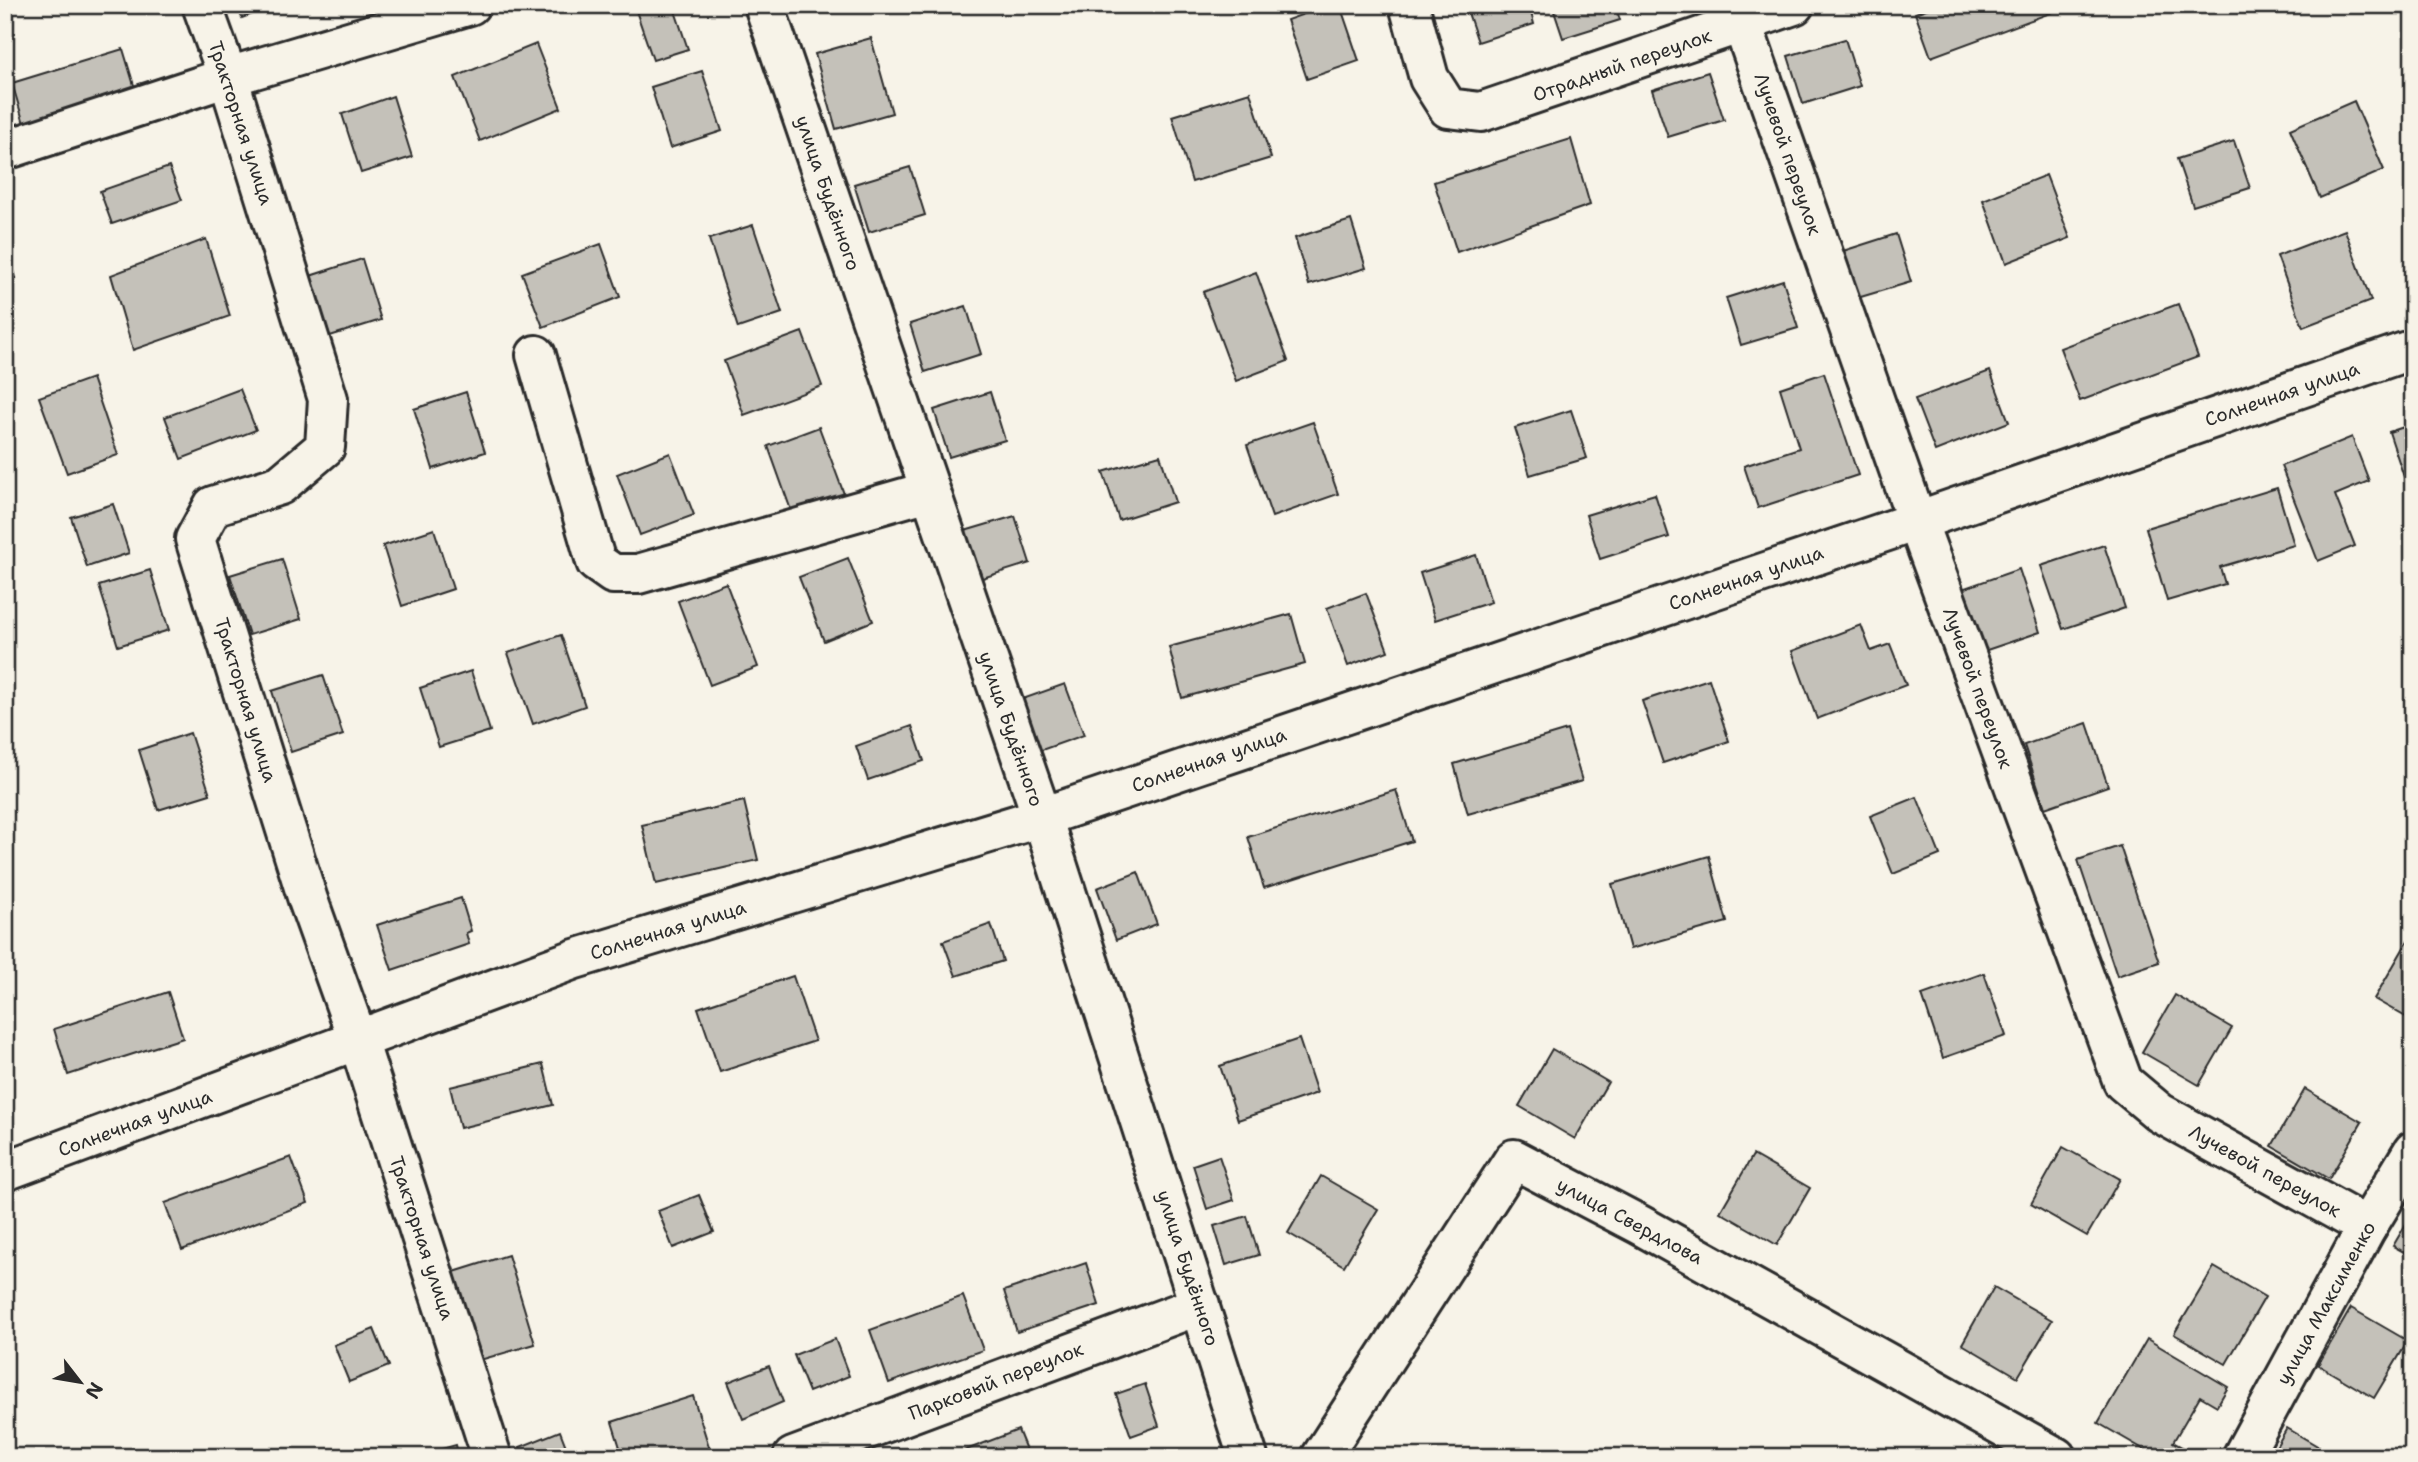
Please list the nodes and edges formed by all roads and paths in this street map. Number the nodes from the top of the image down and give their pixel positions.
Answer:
1 (202, 5) edge
2 (764, 5) edge
3 (1409, 5) edge
4 (1794, 5) edge
5 (454, 8) edge
6 (1742, 23) junction
7 (229, 77) junction
8 (5, 150) edge
9 (2413, 349) edge
10 (536, 355) dead end
11 (929, 491) junction
12 (1917, 521) junction
13 (1042, 817) junction
14 (358, 1040) junction
15 (2413, 1151) edge
16 (5, 1171) edge
17 (2367, 1227) junction
18 (1200, 1304) junction
19 (492, 1457) edge
20 (793, 1457) edge
21 (1248, 1457) edge
22 (1321, 1457) edge
23 (2056, 1457) edge
24 (2242, 1457) edge

1 - 7 street, Тракторная улица
2 - 11 street, улица Будённого
3 - 6 street, Отрадный переулок
4 - 6 street, Отрадный переулок
5 - 7 street
6 - 12 street, Лучевой переулок
7 - 8 street
7 - 14 street, Тракторная улица
9 - 12 street, Солнечная улица
10 - 11 street
11 - 13 street, улица Будённого
12 - 13 street, Солнечная улица
12 - 17 street, Лучевой переулок
13 - 14 street, Солнечная улица
13 - 18 street, улица Будённого
14 - 16 street, Солнечная улица
14 - 19 street, Тракторная улица
15 - 17 street, улица Максименко
17 - 24 street, улица Максименко
18 - 20 street, Парковый переулок
18 - 21 street, улица Будённого
22 - 23 street, улица Свердлова

